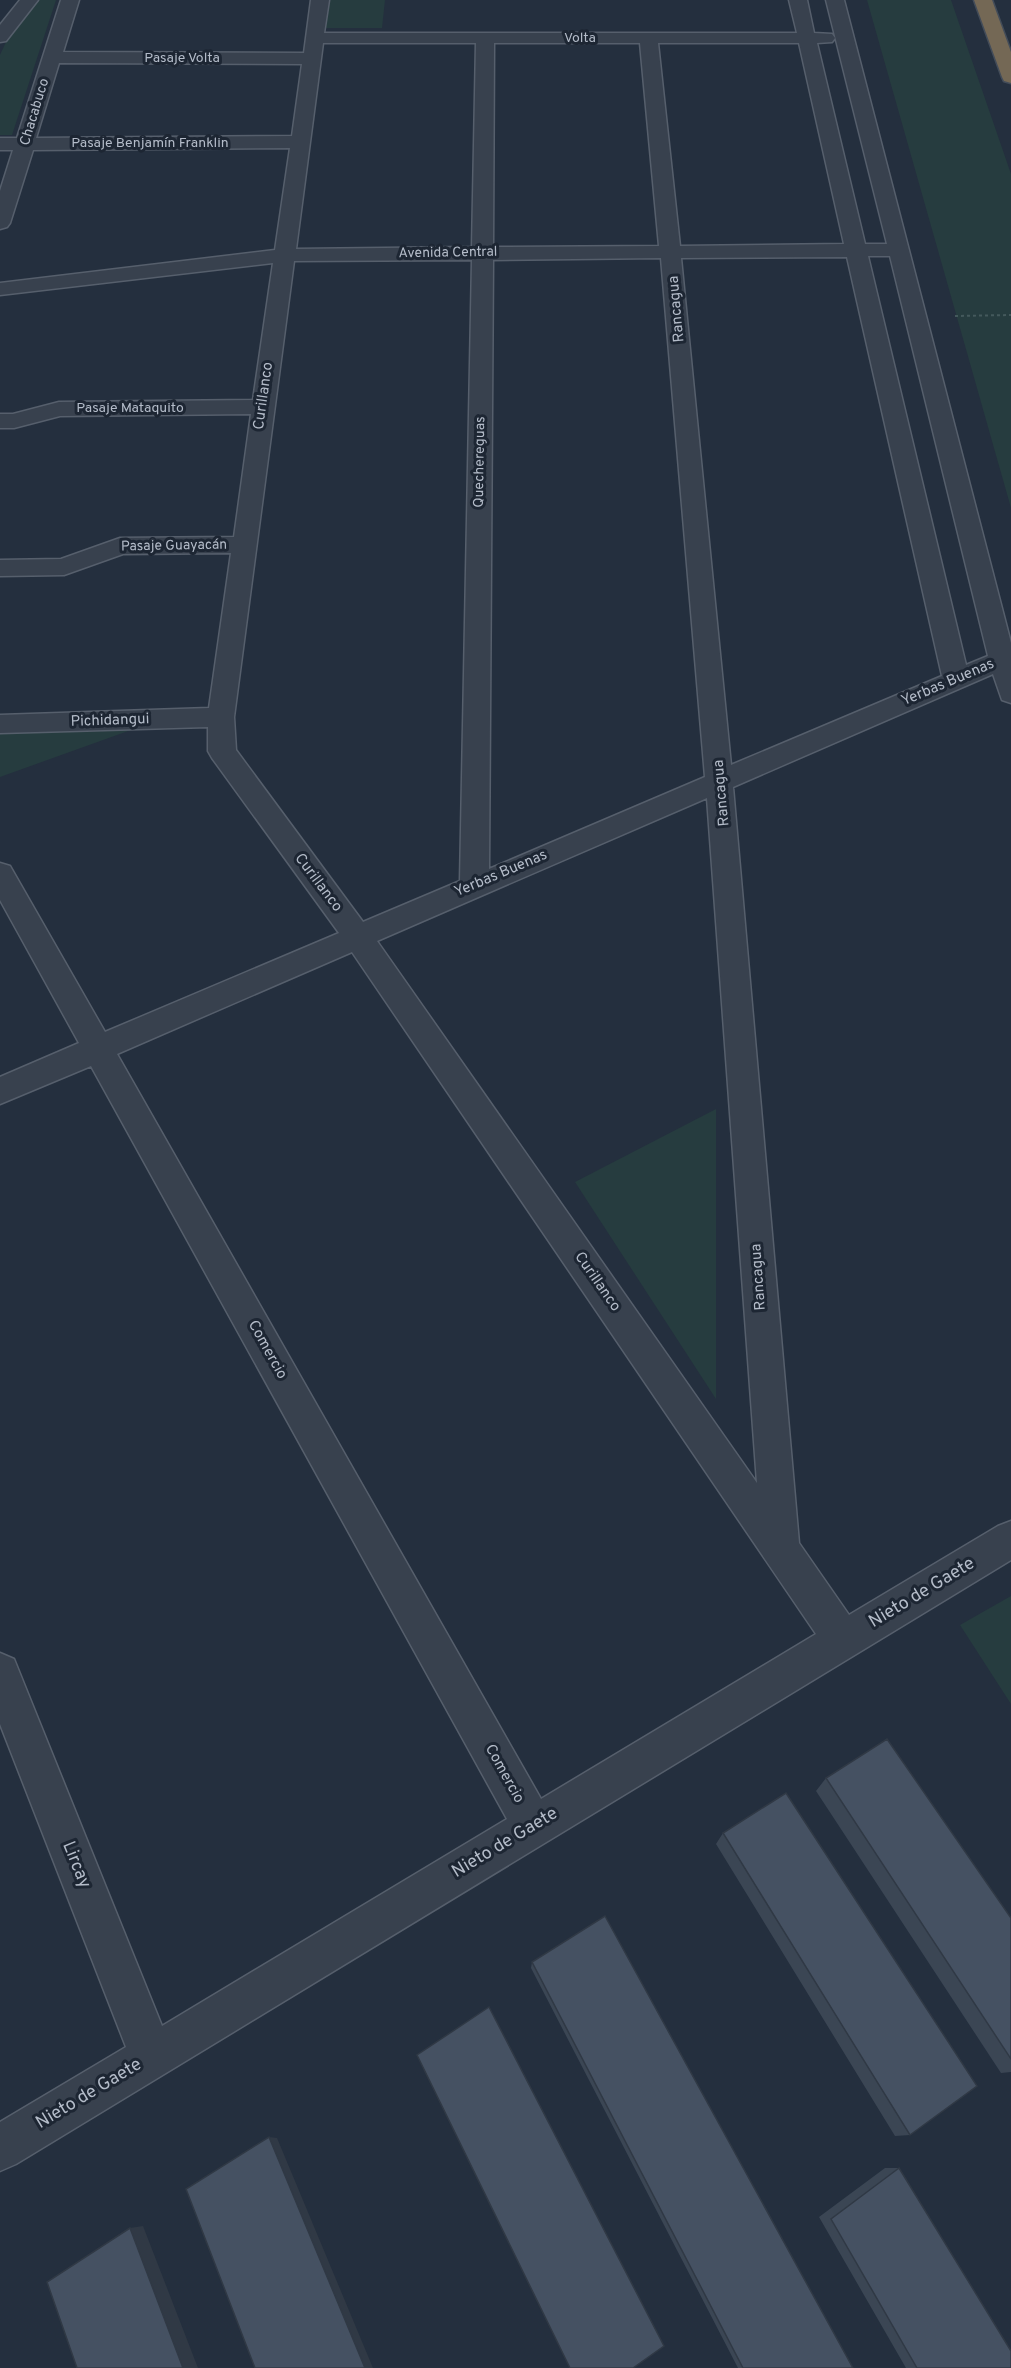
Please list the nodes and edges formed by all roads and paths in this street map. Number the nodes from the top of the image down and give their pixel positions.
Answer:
1 (29, 0) edge
2 (70, 0) edge
3 (320, 0) edge
4 (798, 0) edge
5 (835, 0) edge
6 (983, 0) edge
7 (7, 17) edge
8 (0, 37) edge
9 (485, 38) junction
10 (648, 38) junction
11 (806, 38) junction
12 (845, 38) junction
13 (314, 49) junction
14 (52, 57) junction
15 (1011, 77) edge
16 (300, 142) junction
17 (0, 144) edge
18 (25, 144) junction
19 (0, 223) edge
20 (899, 250) junction
21 (672, 251) junction
22 (856, 251) junction
23 (483, 252) junction
24 (285, 255) junction
25 (0, 289) edge
26 (263, 407) junction
27 (0, 421) edge
28 (243, 545) junction
29 (0, 568) edge
30 (1002, 660) junction
31 (956, 680) junction
32 (1011, 694) edge
33 (221, 717) junction
34 (0, 724) edge
35 (721, 779) junction
36 (0, 874) edge
37 (474, 885) junction
38 (358, 937) junction
39 (98, 1048) junction
40 (0, 1091) edge
41 (1011, 1539) edge
42 (780, 1548) junction
43 (844, 1641) junction
44 (0, 1673) edge
45 (533, 1826) junction
46 (152, 2057) junction
47 (0, 2148) edge

1 - 7 street
2 - 14 street, Chacabuco
3 - 13 street, Curillanco
4 - 11 street
5 - 12 street
6 - 15 highway
7 - 8 street
9 - 10 street, Volta
9 - 13 street, Volta
9 - 23 street, Quechereguas
10 - 11 street, Volta
10 - 21 street, Rancagua
11 - 12 street, Volta
11 - 22 street
12 - 20 street
13 - 14 street, Pasaje Volta
13 - 16 street, Curillanco
14 - 18 street, Chacabuco
16 - 18 street, Pasaje Benjamín Franklin
16 - 24 street, Curillanco
17 - 18 street, Pasaje Benjamín Franklin
18 - 19 street, Chacabuco
20 - 22 street, Avenida Central
20 - 30 street
21 - 22 street, Avenida Central
21 - 23 street, Avenida Central
21 - 35 street, Rancagua
22 - 31 street
23 - 24 street, Avenida Central
23 - 37 street, Quechereguas
24 - 25 street, Avenida Central
24 - 26 street, Curillanco
26 - 27 street, Pasaje Mataquito
26 - 28 street, Curillanco
28 - 29 street, Pasaje Guayacán
28 - 33 street, Curillanco
30 - 31 street, Yerbas Buenas
30 - 32 street
31 - 35 street, Yerbas Buenas
33 - 34 street, Pichidangui
33 - 38 street, Curillanco
35 - 37 street, Yerbas Buenas
35 - 42 street, Rancagua
36 - 39 street, Comercio
37 - 38 street, Yerbas Buenas
38 - 39 street, Yerbas Buenas
38 - 42 street, Curillanco
39 - 40 street, Yerbas Buenas
39 - 45 street, Comercio
41 - 43 street, Nieto de Gaete
42 - 43 street, Curillanco
43 - 45 street, Nieto de Gaete
44 - 46 street, Lircay
45 - 46 street, Nieto de Gaete
46 - 47 street, Nieto de Gaete

